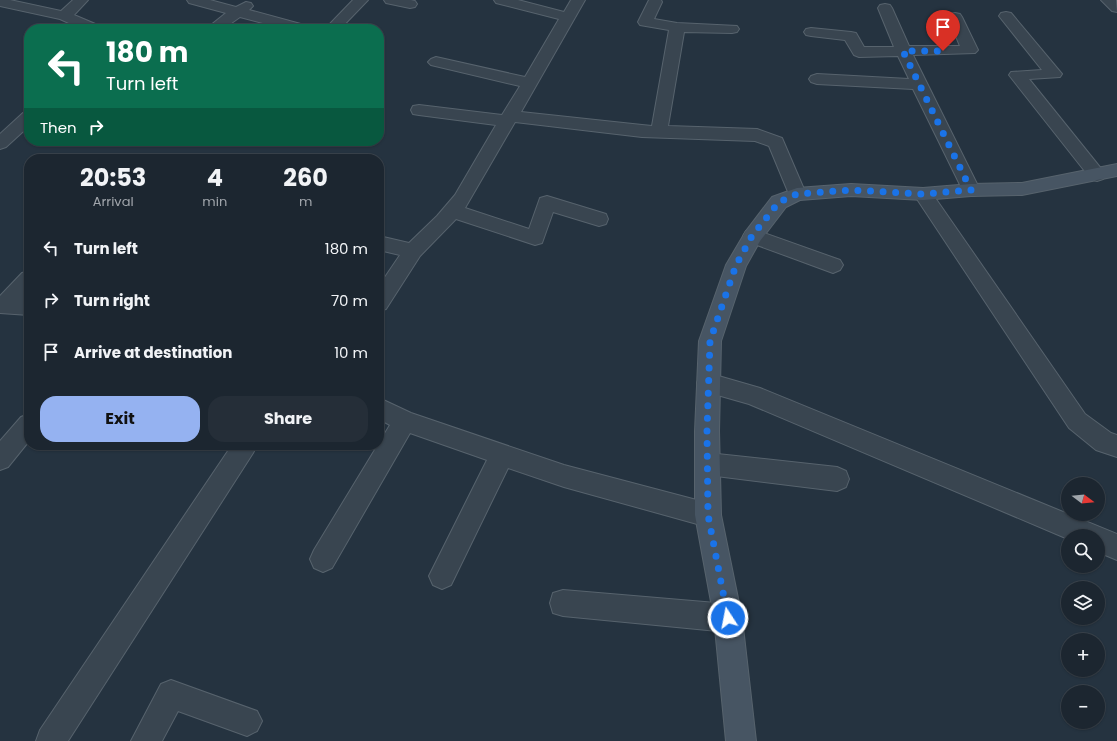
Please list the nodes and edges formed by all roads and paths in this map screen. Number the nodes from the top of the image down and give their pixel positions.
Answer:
1 (81, 0) edge
2 (194, 0) edge
3 (256, 0) edge
4 (361, 0) edge
5 (391, 0) edge
6 (501, 0) edge
7 (578, 0) edge
8 (1108, 0) edge
9 (0, 2) edge
10 (655, 2) dead end
11 (529, 3) edge
12 (410, 4) dead end
13 (885, 8) dead end
14 (1117, 8) edge
15 (238, 11) junction
16 (64, 16) junction
17 (1006, 16) dead end
18 (568, 17) junction
19 (955, 17) dead end
20 (83, 24) edge
21 (220, 24) edge
22 (284, 24) edge
23 (337, 24) edge
24 (677, 26) junction
25 (732, 29) dead end
26 (811, 32) dead end
27 (903, 51) junction
28 (436, 62) dead end
29 (817, 79) dead end
30 (529, 83) junction
31 (918, 84) junction
32 (419, 110) dead end
33 (508, 118) junction
34 (24, 121) edge
35 (659, 131) junction
36 (0, 143) edge
37 (1107, 172) edge
38 (971, 190) junction
39 (797, 194) junction
40 (923, 194) junction
41 (452, 211) junction
42 (599, 219) dead end
43 (752, 236) junction
44 (384, 244) edge
45 (413, 251) junction
46 (833, 265) dead end
47 (24, 283) edge
48 (384, 295) edge
49 (2, 305) edge
50 (24, 307) edge
51 (708, 383) junction
52 (384, 410) edge
53 (405, 421) junction
54 (24, 430) edge
55 (1117, 446) edge
56 (241, 450) edge
57 (502, 455) junction
58 (0, 459) edge
59 (708, 464) junction
60 (837, 480) dead end
61 (708, 515) junction
62 (1074, 529) edge
63 (1105, 542) edge
64 (1117, 547) edge
65 (323, 559) dead end
66 (442, 576) dead end
67 (563, 604) dead end
68 (728, 618) junction
69 (247, 721) dead end
70 (50, 741) edge
71 (146, 741) edge
72 (741, 741) edge

1 - 16 street
2 - 15 street
3 - 15 street
4 - 23 street
5 - 12 street
6 - 11 street
7 - 18 street
8 - 14 street
9 - 16 street
10 - 24 street
11 - 18 street
13 - 27 street
15 - 21 street
15 - 22 street
16 - 20 street
17 - 37 street
18 - 30 street
19 - 27 street
24 - 25 street
24 - 35 street
26 - 27 street
27 - 31 street
28 - 30 street
29 - 31 street
30 - 33 street
31 - 38 street
32 - 33 street
33 - 35 street
33 - 41 street
34 - 36 street
35 - 39 street
37 - 38 street
38 - 40 street
39 - 40 street
39 - 43 street
40 - 55 street
41 - 42 street
41 - 45 street
43 - 46 street
43 - 51 street
44 - 45 street
45 - 48 street
47 - 49 street
49 - 50 street
51 - 59 street
51 - 62 street
52 - 53 street
53 - 57 street
53 - 65 street
54 - 58 street
56 - 70 street
57 - 61 street
57 - 66 street
59 - 60 street
59 - 61 street
61 - 68 street
63 - 64 street
67 - 68 street
68 - 72 street
69 - 71 street

